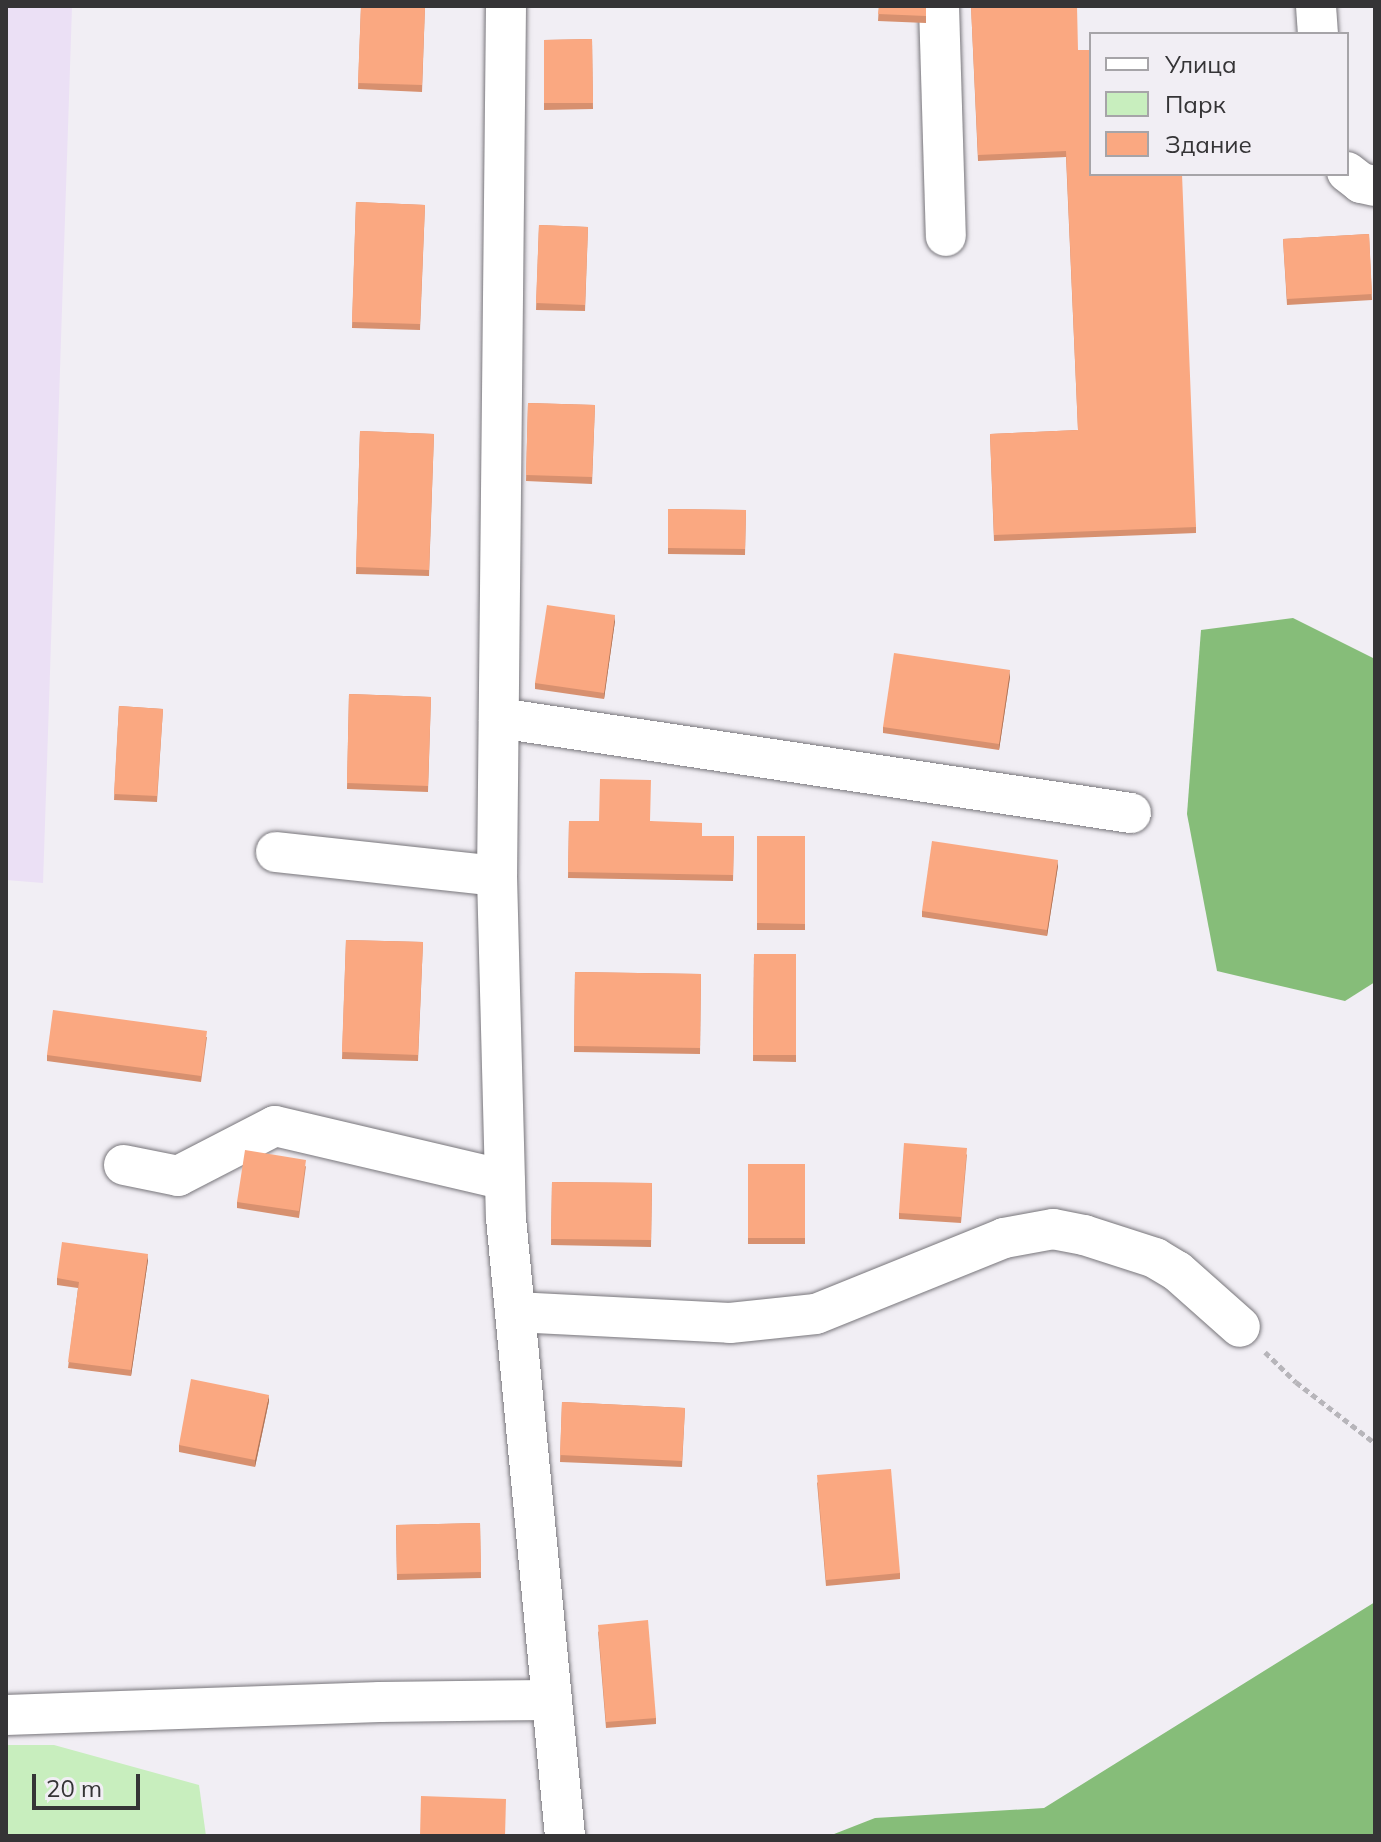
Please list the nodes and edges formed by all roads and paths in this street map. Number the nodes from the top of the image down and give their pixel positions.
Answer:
1 (506, 6) edge
2 (939, 6) edge
3 (1316, 6) edge
4 (1318, 32) edge
5 (1349, 174) edge
6 (1375, 186) edge
7 (946, 236) dead end
8 (499, 718) junction
9 (1131, 813) dead end
10 (276, 852) dead end
11 (497, 876) junction
12 (124, 1165) dead end
13 (505, 1180) junction
14 (515, 1312) junction
15 (1240, 1327) joint
16 (1375, 1443) edge
17 (549, 1700) junction
18 (6, 1715) edge
19 (565, 1836) edge

1 - 8 street
2 - 7 street
3 - 4 street
5 - 6 street
8 - 9 street
8 - 11 street
10 - 11 street
11 - 13 street
12 - 13 street
13 - 14 street
14 - 15 street
14 - 17 street
15 - 16 path
17 - 18 street
17 - 19 street

